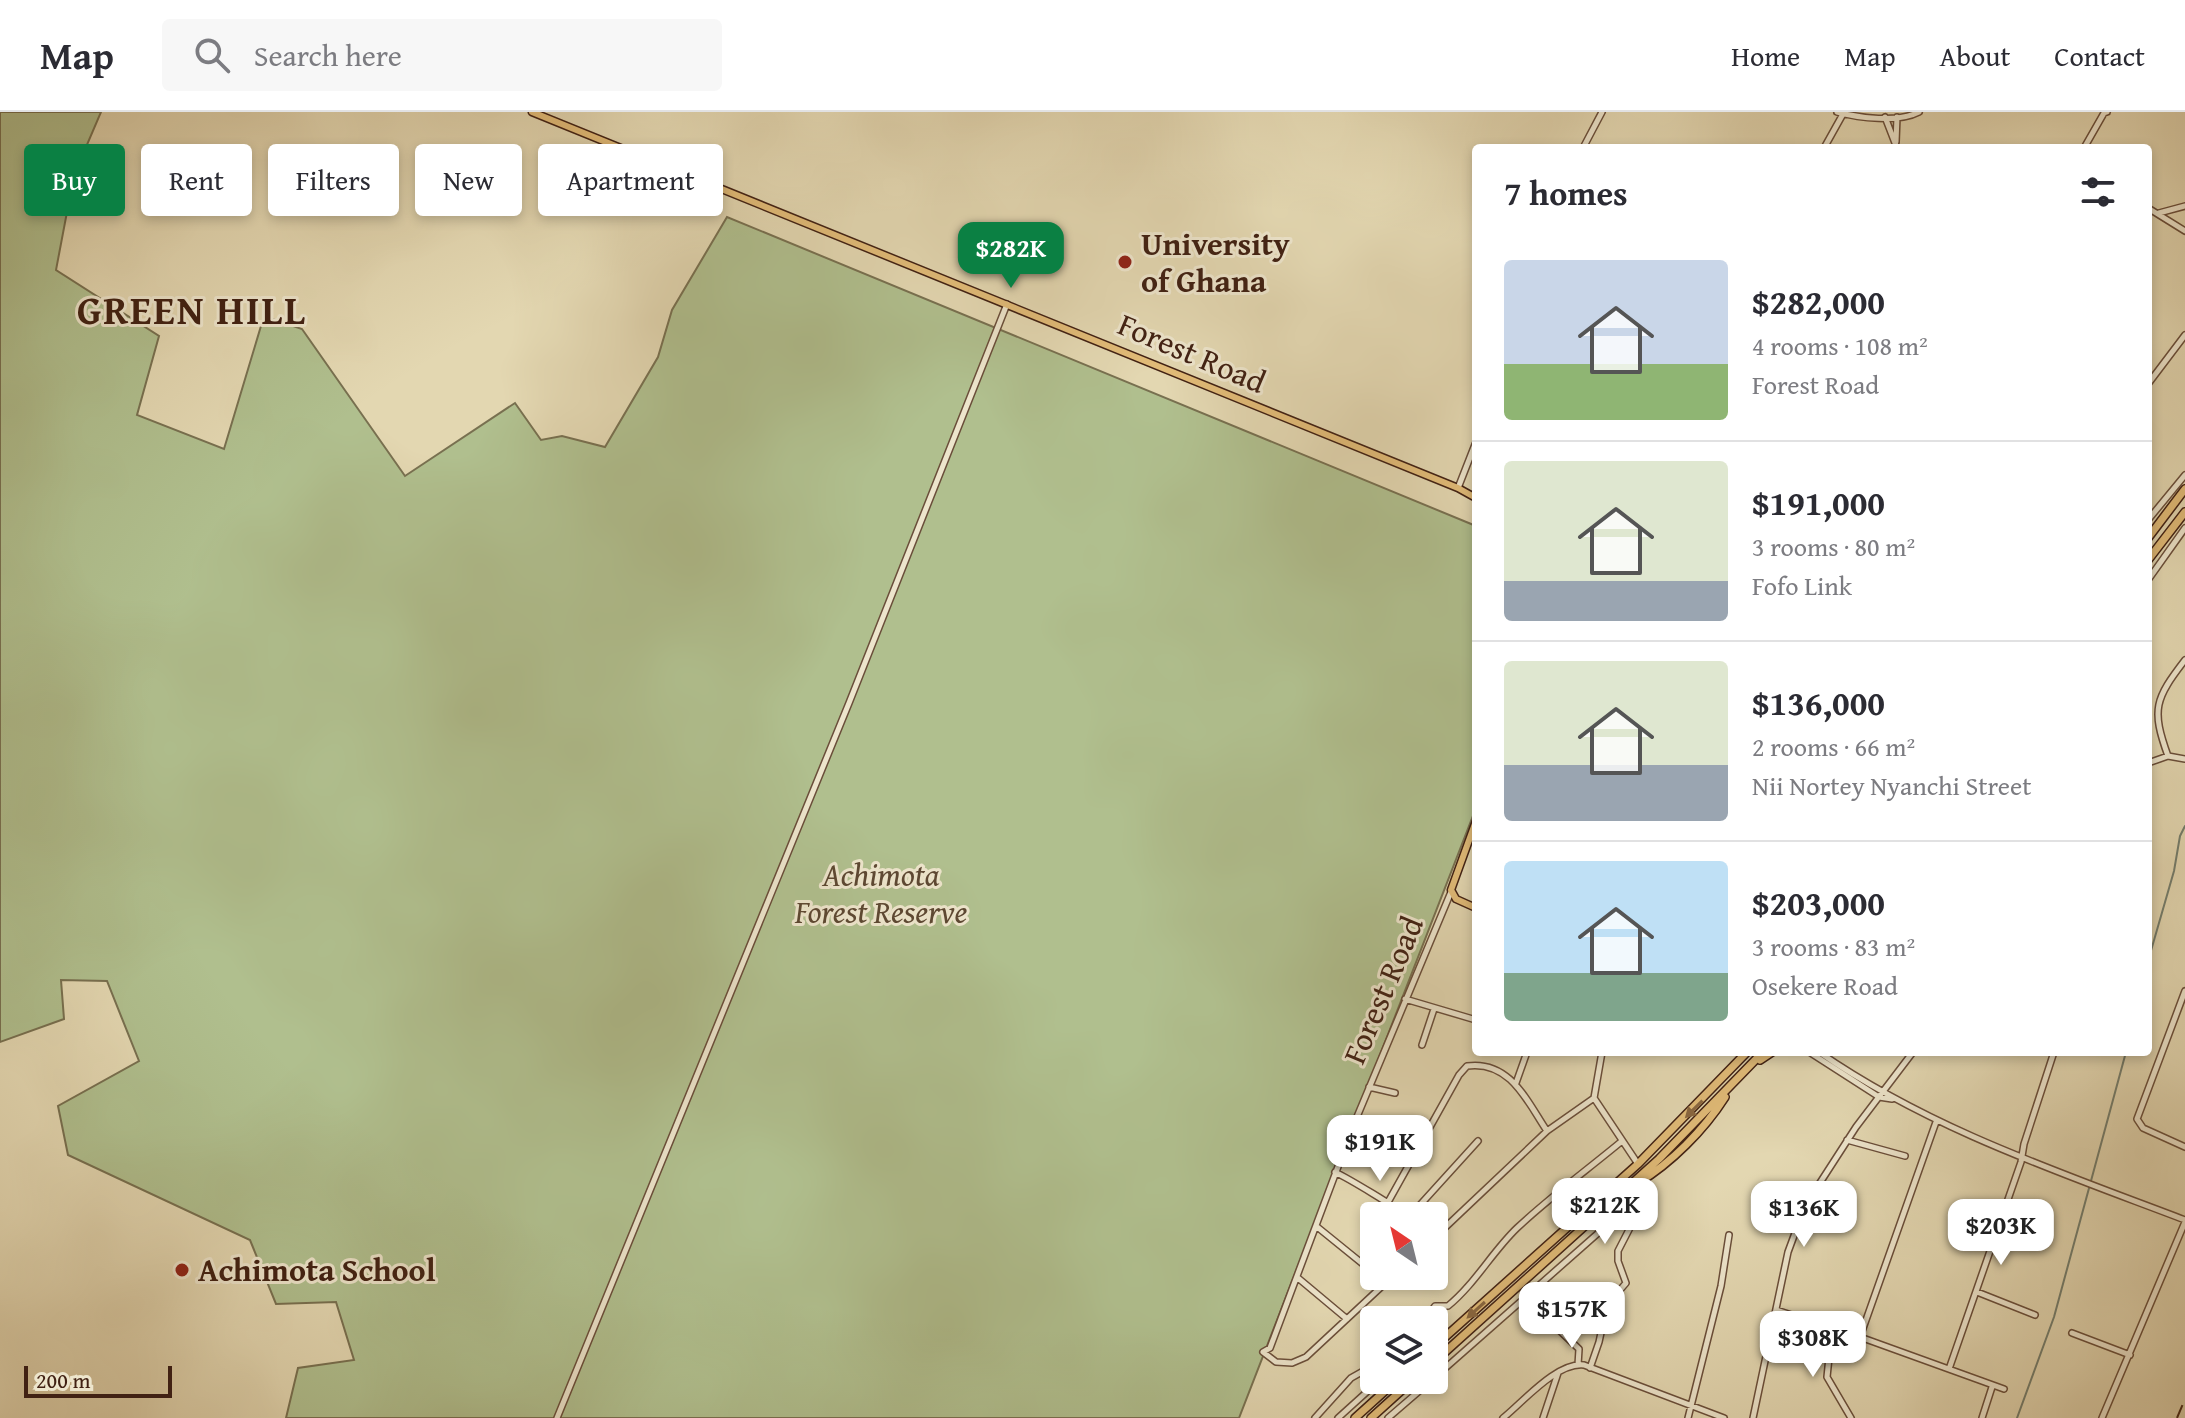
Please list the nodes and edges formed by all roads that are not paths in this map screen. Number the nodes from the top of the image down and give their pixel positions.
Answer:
1 (532, 112) edge
2 (1602, 112) edge
3 (1919, 112) edge
4 (2104, 112) edge
5 (1840, 113) edge
6 (1885, 117) junction
7 (1897, 117) junction
8 (1585, 144) edge
9 (1826, 144) edge
10 (1895, 144) edge
11 (1896, 144) edge
12 (2086, 144) edge
13 (2185, 206) edge
14 (2152, 210) edge
15 (2159, 213) junction
16 (2185, 231) edge
17 (1007, 304) junction
18 (2185, 335) edge
19 (2152, 379) edge
20 (1472, 452) edge
21 (2185, 475) edge
22 (1458, 488) junction
23 (2185, 489) edge
24 (1472, 496) edge
25 (2185, 512) edge
26 (2152, 515) edge
27 (2185, 528) edge
28 (2152, 532) edge
29 (2152, 555) edge
30 (2152, 574) edge
31 (2185, 660) edge
32 (2168, 756) junction
33 (2185, 759) edge
34 (2152, 762) edge
35 (1472, 832) edge
36 (1451, 892) junction
37 (1472, 906) edge
38 (2185, 991) edge
39 (1405, 999) junction
40 (1434, 1009) junction
41 (1472, 1019) edge
42 (1422, 1045) dead end
43 (1526, 1056) edge
44 (1601, 1056) edge
45 (1743, 1056) edge
46 (1760, 1056) edge
47 (1766, 1056) edge
48 (1816, 1056) edge
49 (1825, 1056) edge
50 (1910, 1056) edge
51 (2053, 1056) edge
52 (1749, 1068) junction
53 (1516, 1083) junction
54 (1369, 1087) junction
55 (1395, 1093) dead end
56 (1881, 1094) junction
57 (1594, 1098) junction
58 (1936, 1122) junction
59 (1547, 1131) junction
60 (1847, 1140) junction
61 (1478, 1141) dead end
62 (1622, 1141) junction
63 (2185, 1147) edge
64 (1905, 1156) dead end
65 (2022, 1156) junction
66 (1638, 1164) junction
67 (1335, 1172) junction
68 (1384, 1202) edge
69 (1388, 1202) edge
70 (1421, 1202) edge
71 (2185, 1221) edge
72 (1448, 1225) edge
73 (1315, 1226) junction
74 (1729, 1235) dead end
75 (1360, 1262) edge
76 (1298, 1278) junction
77 (1378, 1290) edge
78 (1977, 1292) junction
79 (1448, 1306) edge
80 (1536, 1308) dead end
81 (1776, 1310) junction
82 (2035, 1315) dead end
83 (1347, 1319) junction
84 (1832, 1328) junction
85 (2072, 1333) dead end
86 (1448, 1334) edge
87 (1860, 1337) junction
88 (1448, 1349) edge
89 (2130, 1355) junction
90 (1578, 1365) junction
91 (1448, 1366) edge
92 (1590, 1368) junction
93 (1949, 1369) junction
94 (1559, 1371) junction
95 (1360, 1373) edge
96 (1992, 1387) junction
97 (2004, 1389) dead end
98 (1365, 1394) edge
99 (1382, 1394) edge
100 (1398, 1394) edge
101 (1416, 1394) edge
102 (1691, 1404) junction
103 (557, 1418) edge
104 (1315, 1418) edge
105 (1338, 1418) edge
106 (1355, 1418) edge
107 (1371, 1418) edge
108 (1388, 1418) edge
109 (1503, 1418) edge
110 (1543, 1418) edge
111 (1688, 1418) edge
112 (1724, 1418) edge
113 (1753, 1418) edge
114 (1851, 1418) edge
115 (1982, 1418) edge
116 (2102, 1418) edge

1 - 17 main road, Forest Road
2 - 8 street
3 - 7 street
4 - 12 street
5 - 6 street
5 - 9 street
6 - 7 street
6 - 10 street
7 - 11 street
13 - 15 street
14 - 15 street
15 - 16 street
17 - 22 main road, Forest Road
17 - 103 street
18 - 19 street
20 - 22 street
21 - 26 street
22 - 24 main road, Forest Road
23 - 28 highway
25 - 29 highway
27 - 30 street
31 - 32 street
32 - 33 street
32 - 34 street
35 - 36 main road, Forest Road
36 - 37 main road
36 - 39 street, Forest Road
38 - 63 street
39 - 40 street
39 - 54 street, Forest Road
40 - 41 street
40 - 42 street
43 - 53 street
44 - 57 street
45 -> 66 highway
46 - 52 highway
47 - 52 highway
48 - 56 street
49 - 56 street
50 - 56 street
51 - 65 street
52 - 88 highway
53 - 59 street
53 - 69 street
54 - 55 street
54 - 67 street, Forest Road
56 - 58 street
56 - 60 street
57 - 59 street
57 - 62 street
58 - 65 street
58 - 87 street
59 - 72 street
60 - 64 street
60 - 81 street
61 - 70 street
62 - 66 street
62 - 79 street
65 - 71 street
65 - 78 street
66 -> 86 highway
67 - 68 street
67 - 73 street, Forest Road
71 - 89 street
73 - 75 street
73 - 76 street, Forest Road
74 - 102 street
76 - 83 street
76 - 83 street, Forest Road
77 - 83 street
78 - 82 street
78 - 93 street
80 - 90 street
81 - 84 street
81 - 113 street
84 - 87 street
84 - 114 street
85 - 89 street
87 - 93 street
89 - 116 street
90 - 92 street
90 - 94 street
91 - 92 street
92 - 102 street
93 - 96 street
94 - 109 street
94 - 110 street
95 - 104 street
96 - 97 street
96 - 115 street
98 - 105 street
99 - 106 highway
100 - 107 highway
101 - 108 street
102 - 111 street
102 - 112 street

